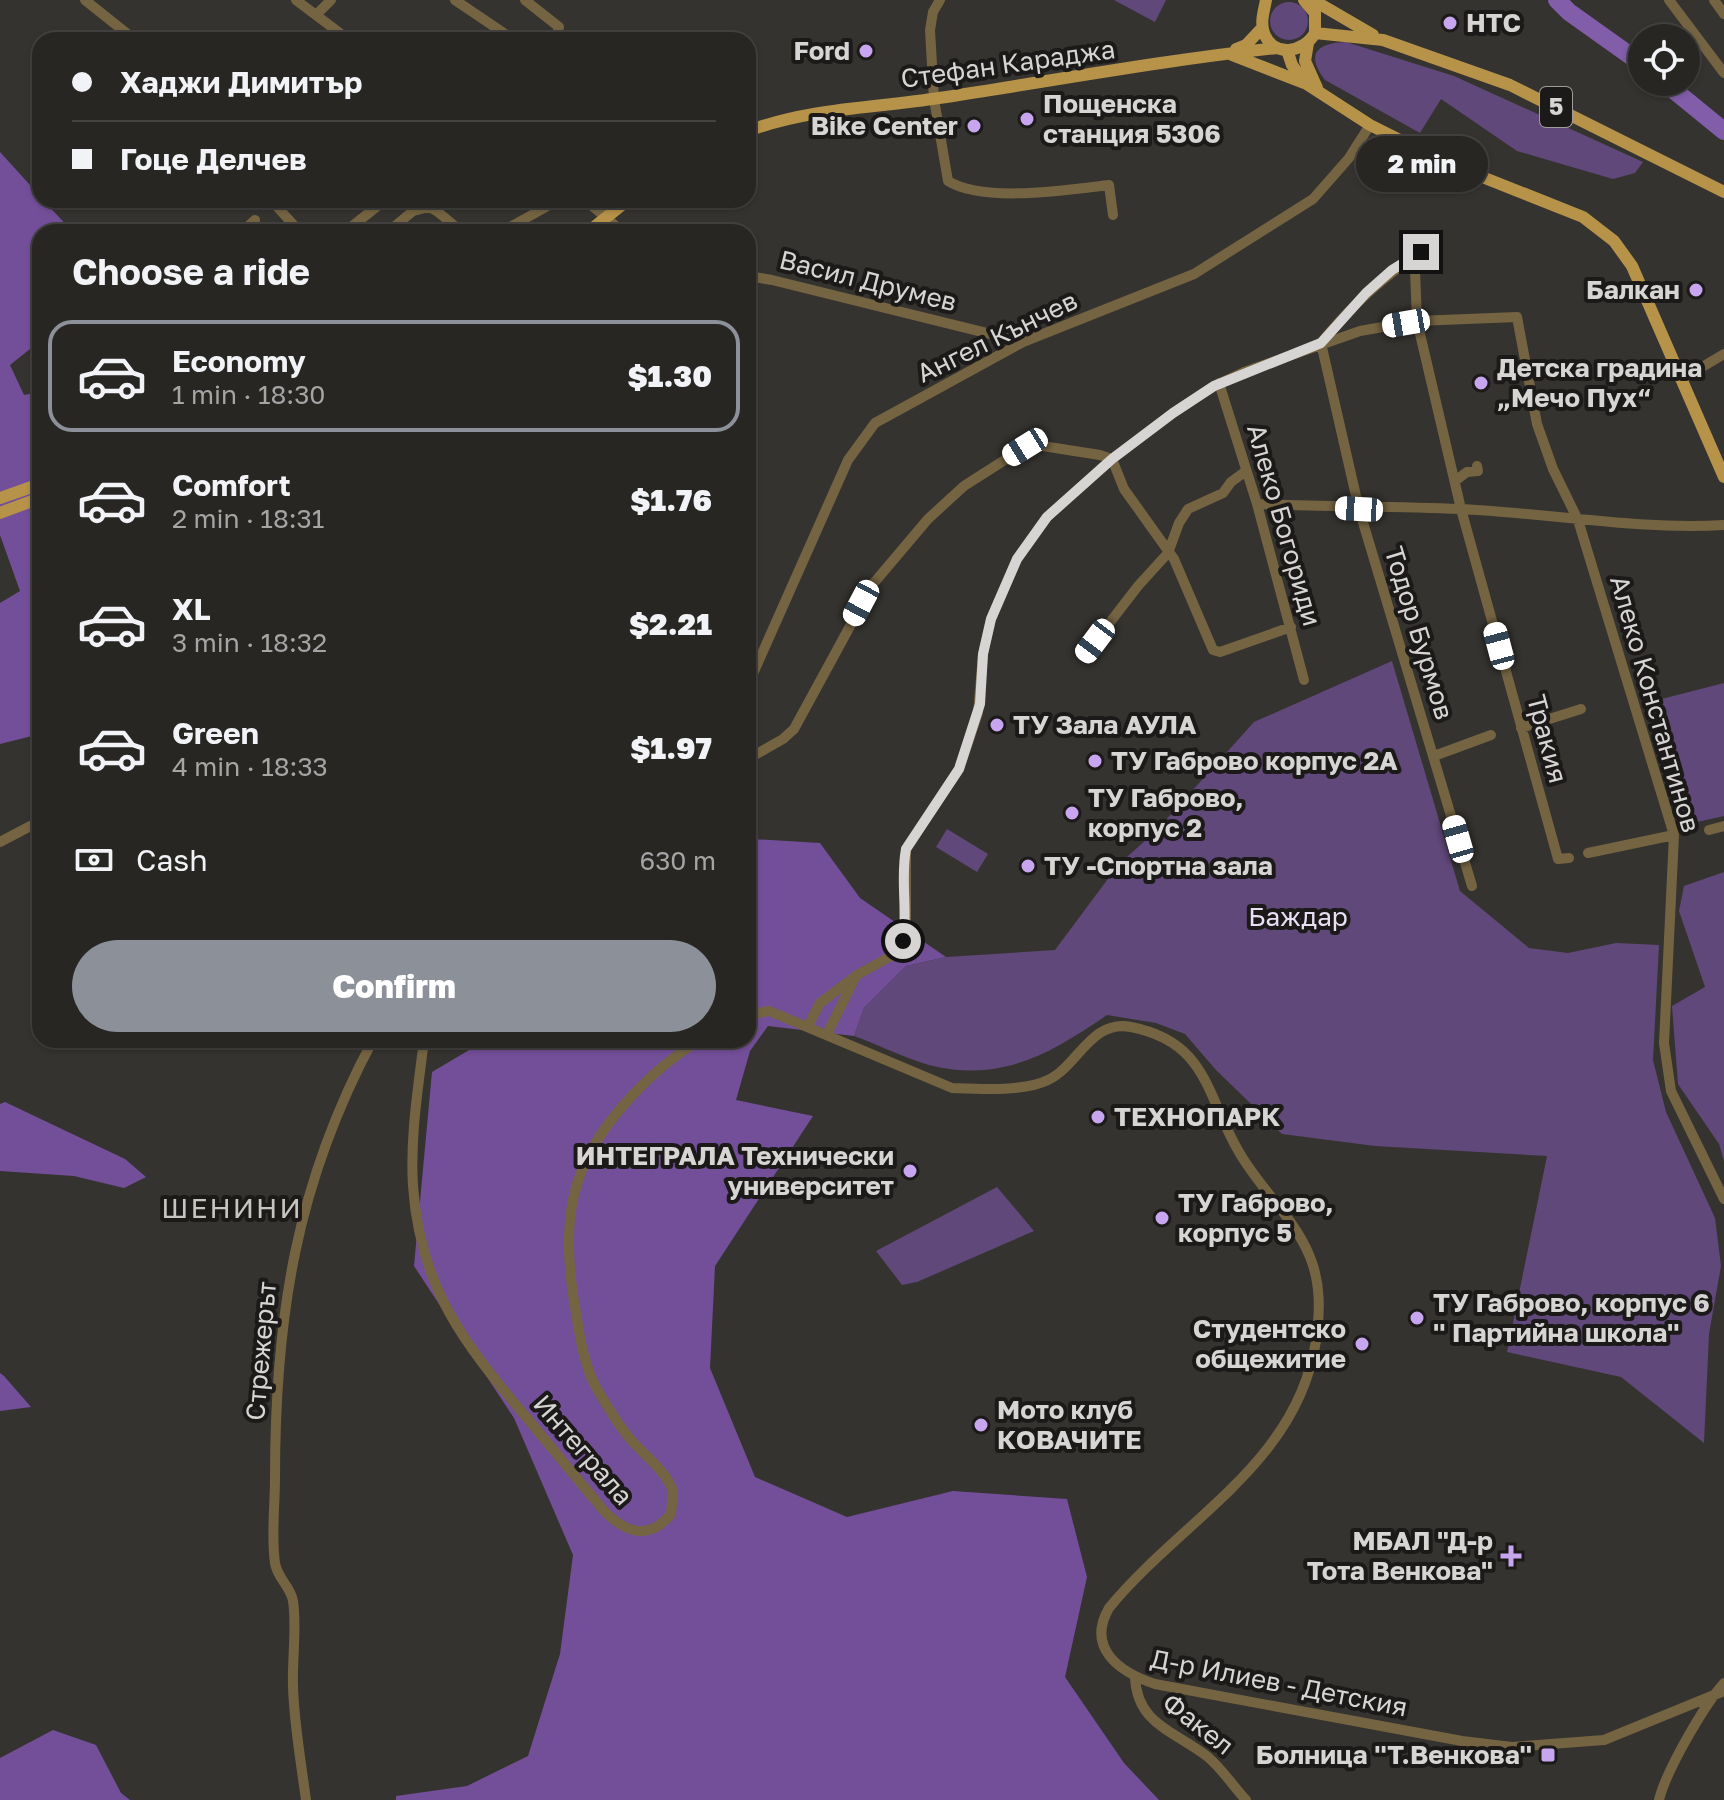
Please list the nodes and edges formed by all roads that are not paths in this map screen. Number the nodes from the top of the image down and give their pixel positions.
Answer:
1 (85, 0) edge
2 (296, 0) edge
3 (331, 0) edge
4 (455, 0) edge
5 (525, 0) edge
6 (940, 0) edge
7 (1266, 0) edge
8 (1275, 0) edge
9 (1669, 0) edge
10 (1714, 0) edge
11 (1310, 2) edge
12 (1264, 14) junction
13 (1724, 14) edge
14 (316, 15) junction
15 (1262, 28) junction
16 (125, 32) edge
17 (338, 32) edge
18 (502, 32) edge
19 (558, 32) edge
20 (1364, 36) junction
21 (1311, 38) junction
22 (1383, 40) junction
23 (1282, 49) junction
24 (1225, 53) junction
25 (1724, 73) edge
26 (1305, 83) junction
27 (1318, 91) junction
28 (934, 99) junction
29 (1370, 125) junction
30 (756, 128) edge
31 (1724, 192) edge
32 (278, 208) edge
33 (375, 208) edge
34 (425, 208) edge
35 (430, 208) edge
36 (544, 208) edge
37 (595, 208) edge
38 (618, 208) edge
39 (1113, 215) dead end
40 (606, 217) junction
41 (255, 220) dead end
42 (251, 224) edge
43 (293, 224) edge
44 (355, 224) edge
45 (398, 224) edge
46 (451, 224) edge
47 (515, 224) edge
48 (598, 224) edge
49 (614, 224) edge
50 (1421, 252) dead end
51 (1415, 270) dead end
52 (756, 277) edge
53 (1417, 321) junction
54 (1023, 342) junction
55 (1321, 343) junction
56 (1724, 354) edge
57 (1682, 379) junction
58 (1219, 383) junction
59 (1112, 459) junction
60 (1477, 466) dead end
61 (1246, 471) junction
62 (1724, 477) edge
63 (1455, 481) junction
64 (32, 487) edge
65 (0, 498) edge
66 (32, 501) edge
67 (1257, 504) junction
68 (1359, 509) junction
69 (1461, 509) junction
70 (0, 513) edge
71 (1578, 520) junction
72 (1724, 525) edge
73 (1168, 553) junction
74 (1291, 627) junction
75 (1084, 656) dead end
76 (756, 667) edge
77 (1304, 680) dead end
78 (1581, 709) dead end
79 (1521, 728) junction
80 (1491, 735) dead end
81 (756, 754) edge
82 (1434, 756) junction
83 (32, 825) edge
84 (1724, 826) edge
85 (1709, 830) dead end
86 (1674, 835) junction
87 (0, 842) edge
88 (1588, 853) dead end
89 (1569, 858) dead end
90 (1472, 886) dead end
91 (857, 975) junction
92 (756, 1013) edge
93 (808, 1026) junction
94 (827, 1034) junction
95 (369, 1048) edge
96 (423, 1048) edge
97 (686, 1048) edge
98 (1724, 1199) edge
99 (1135, 1677) junction
100 (1724, 1683) edge
101 (1719, 1692) edge
102 (306, 1800) edge
103 (1246, 1800) edge
104 (1659, 1800) edge

1 - 16 street
2 - 14 street
3 - 14 street
4 - 18 street
5 - 19 street
6 - 28 street
7 - 12 main road
8 - 12 main road
9 - 25 street
10 - 13 street
11 - 20 main road
11 - 21 main road
11 - 22 main road, 5
12 - 15 main road
14 - 17 street
15 - 23 main road
15 - 24 main road
20 - 21 main road, 5
20 - 22 main road, 5
21 - 23 main road, 5
21 - 27 main road
22 - 31 main road, 5
23 - 24 main road, Стефан Караджа
23 - 26 main road
24 - 26 main road
24 - 28 main road, Стефан Караджа
26 - 27 main road
27 - 29 main road
28 - 30 main road, Стефан Караджа
28 - 39 street
29 - 54 street, Ангел Кънчев
29 - 57 main road
32 - 43 street
33 - 44 street
34 - 45 street
35 - 46 street
36 - 47 street
37 - 40 street
38 - 40 main road
40 - 48 main road
40 - 49 street
41 - 42 street
50 - 55 street
51 - 53 street, Тракия
52 - 54 street, Васил Друмев
53 - 55 street
53 - 63 street, Тракия
53 - 71 street, Алеко Константинов
54 - 76 street, Ангел Кънчев
55 - 58 street
55 - 68 street, Тодор Бурмов
56 - 57 street
57 - 62 main road
58 - 59 street
58 - 61 street, Алеко Богориди
59 - 73 street
59 - 81 street
59 - 91 street
60 - 63 street
61 - 67 street, Алеко Богориди
61 - 73 street
63 - 69 street, Тракия
64 - 65 main road
66 - 70 main road
67 - 68 street
67 - 74 street, Алеко Богориди
68 - 69 street
68 - 82 street, Тодор Бурмов
69 - 71 street
69 - 79 street, Тракия
71 - 72 street
71 - 86 street, Алеко Константинов
73 - 74 street
73 - 75 street
74 - 77 street, Алеко Богориди
78 - 79 street
79 - 89 street, Тракия
80 - 82 street
82 - 90 street, Тодор Бурмов
83 - 87 street
84 - 85 street
86 - 88 street
86 - 98 street, Алеко Константинов
91 - 93 street
91 - 94 street
92 - 93 street
93 - 94 street, Д-р Илиев - Детския
94 - 99 street, Д-р Илиев - Детския
95 - 102 street, Стрежерът
96 - 97 street, Интеграла
99 - 101 street, Д-р Илиев - Детския
99 - 103 street, Факел
100 - 101 street
101 - 104 street

